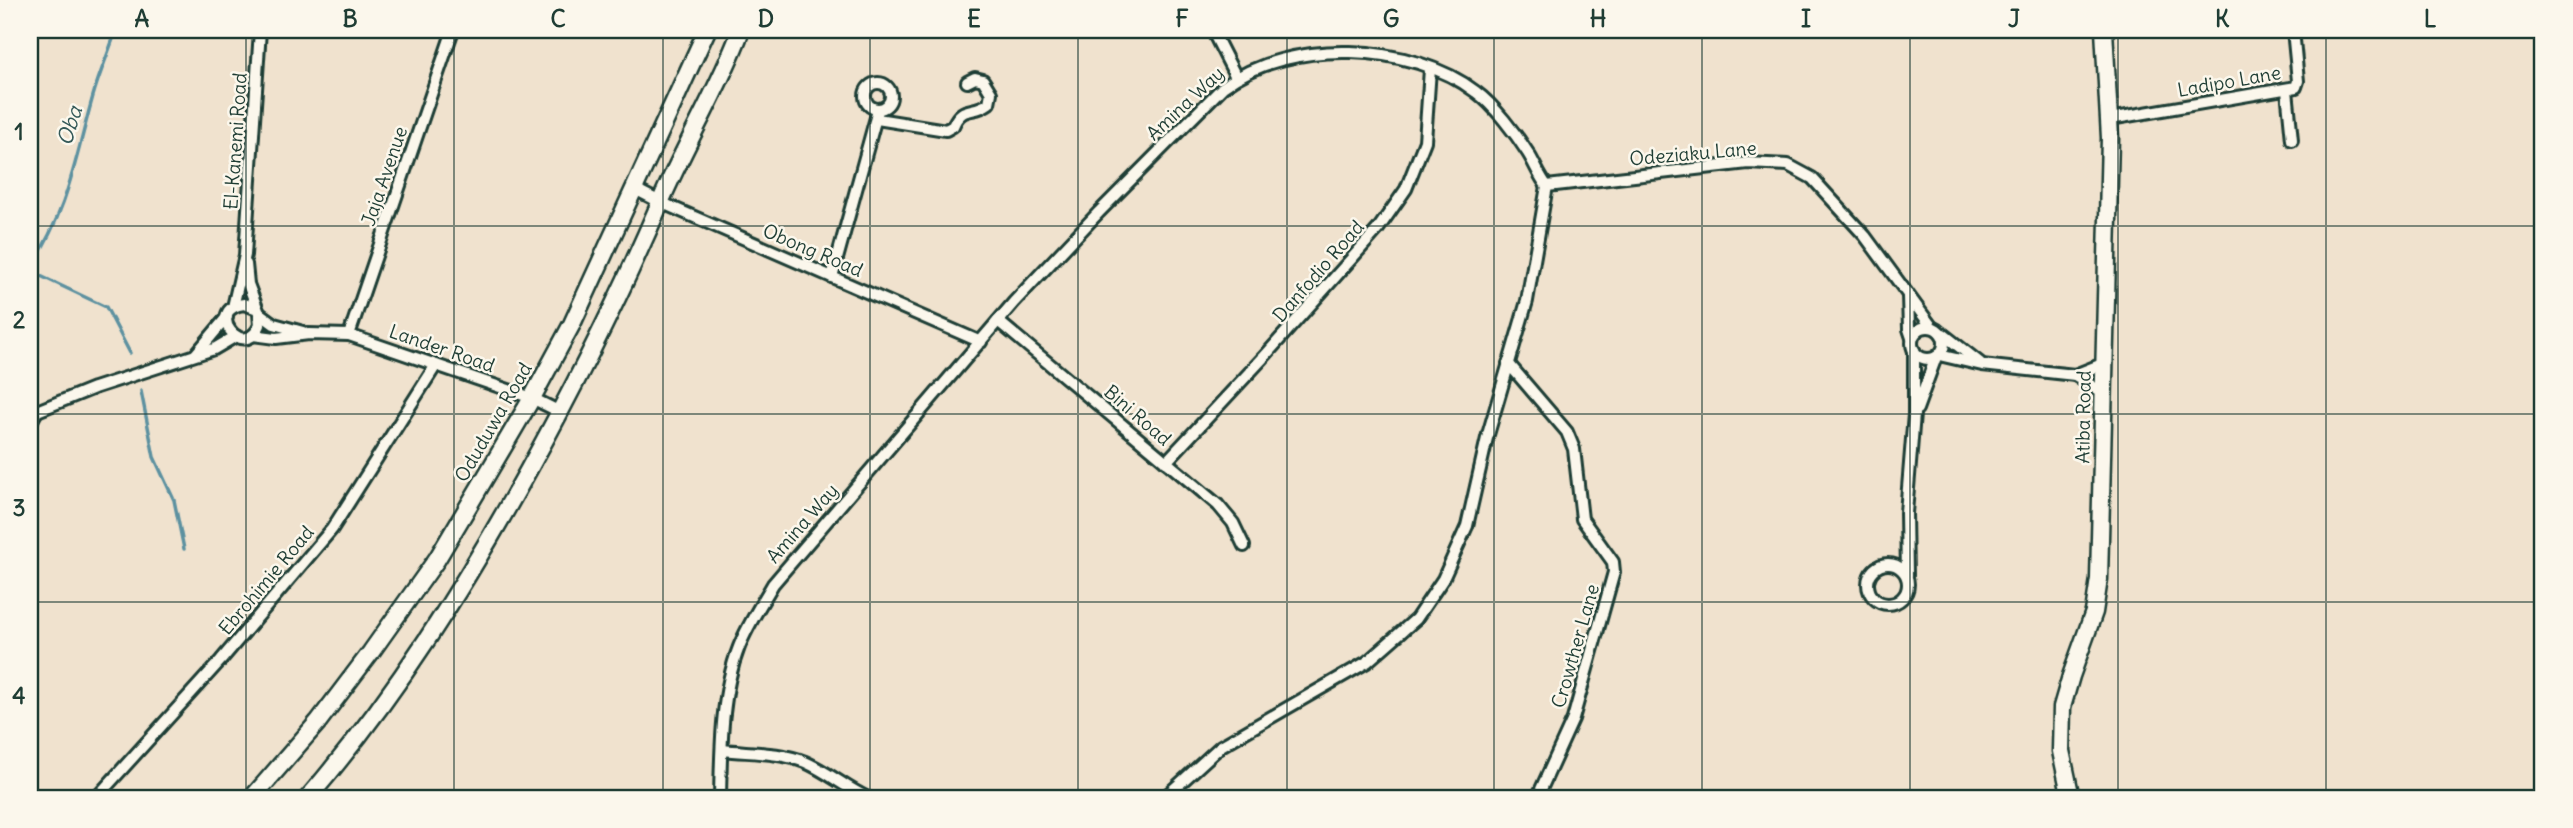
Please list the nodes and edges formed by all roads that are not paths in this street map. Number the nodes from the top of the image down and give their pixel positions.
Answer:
1 (260, 30) edge
2 (453, 30) edge
3 (707, 30) edge
4 (741, 30) edge
5 (1212, 30) edge
6 (2104, 30) edge
7 (2292, 30) edge
8 (1430, 69) junction
9 (1236, 77) junction
10 (967, 82) dead end
11 (2287, 90) junction
12 (2110, 119) junction
13 (2292, 140) dead end
14 (1547, 186) junction
15 (633, 188) junction
16 (660, 202) junction
17 (245, 255) junction
18 (832, 277) junction
19 (1908, 296) junction
20 (257, 311) junction
21 (230, 312) junction
22 (998, 321) junction
23 (1931, 326) junction
24 (1942, 333) junction
25 (309, 334) junction
26 (253, 335) junction
27 (349, 335) junction
28 (236, 336) junction
29 (1912, 338) junction
30 (981, 342) junction
31 (1914, 350) junction
32 (196, 354) junction
33 (1937, 356) junction
34 (1507, 363) junction
35 (2105, 363) junction
36 (436, 365) junction
37 (1982, 365) junction
38 (2075, 375) junction
39 (2104, 394) junction
40 (532, 398) junction
41 (33, 410) edge
42 (560, 412) junction
43 (1914, 414) junction
44 (30, 424) edge
45 (1166, 462) junction
46 (1244, 545) dead end
47 (1907, 576) dead end
48 (723, 750) junction
49 (96, 798) edge
50 (252, 798) edge
51 (308, 798) edge
52 (720, 798) edge
53 (868, 798) edge
54 (1164, 798) edge
55 (1537, 798) edge
56 (2071, 798) edge

1 - 17 street, El-Kanemi Road
2 - 27 street, Jaja Avenue
3 - 15 street, Oduduwa Road
4 - 16 street
5 - 9 street
6 - 12 street, Atiba Road
7 - 11 street, Ladipo Lane
8 - 9 street, Amina Way
8 - 14 street, Amina Way
8 - 45 street, Danfodio Road
9 - 22 street, Amina Way
10 - 18 street
11 - 12 street, Ladipo Lane
11 - 13 street
12 - 35 street, Atiba Road
14 - 19 street, Odeziaku Lane
14 - 34 street
15 - 16 street, Obong Road
15 - 40 street, Oduduwa Road
16 - 18 street, Obong Road
16 - 42 street
17 - 20 street, El-Kanemi Road
17 - 21 street, El-Kanemi Road
18 - 30 street, Obong Road
19 - 23 street, Odeziaku Lane
19 - 29 street
20 - 21 street
20 - 25 street, Lander Road
20 - 26 street
21 - 28 street
21 - 32 street
22 - 30 street, Amina Way
22 - 45 street, Bini Road
23 - 24 street
23 - 29 street
24 - 33 street
24 - 37 street
25 - 26 street, Lander Road
25 - 27 street, Lander Road
26 - 28 street
27 - 36 street, Lander Road
28 - 32 street
29 - 31 street
30 - 48 street, Amina Way
31 - 33 street
31 - 43 street
32 - 41 street
33 - 37 street
33 - 43 street
34 - 54 street
34 - 55 street, Crowther Lane
35 - 38 street
35 - 39 street, Atiba Road
36 - 40 street, Lander Road
36 - 49 street, Ebrohimie Road
37 - 38 street
38 - 39 street
39 - 56 street, Atiba Road
40 - 42 street, Lander Road
40 - 50 street, Oduduwa Road
41 - 44 street
42 - 51 street
43 - 47 street
45 - 46 street, Bini Road
48 - 52 street, Amina Way
48 - 53 street

